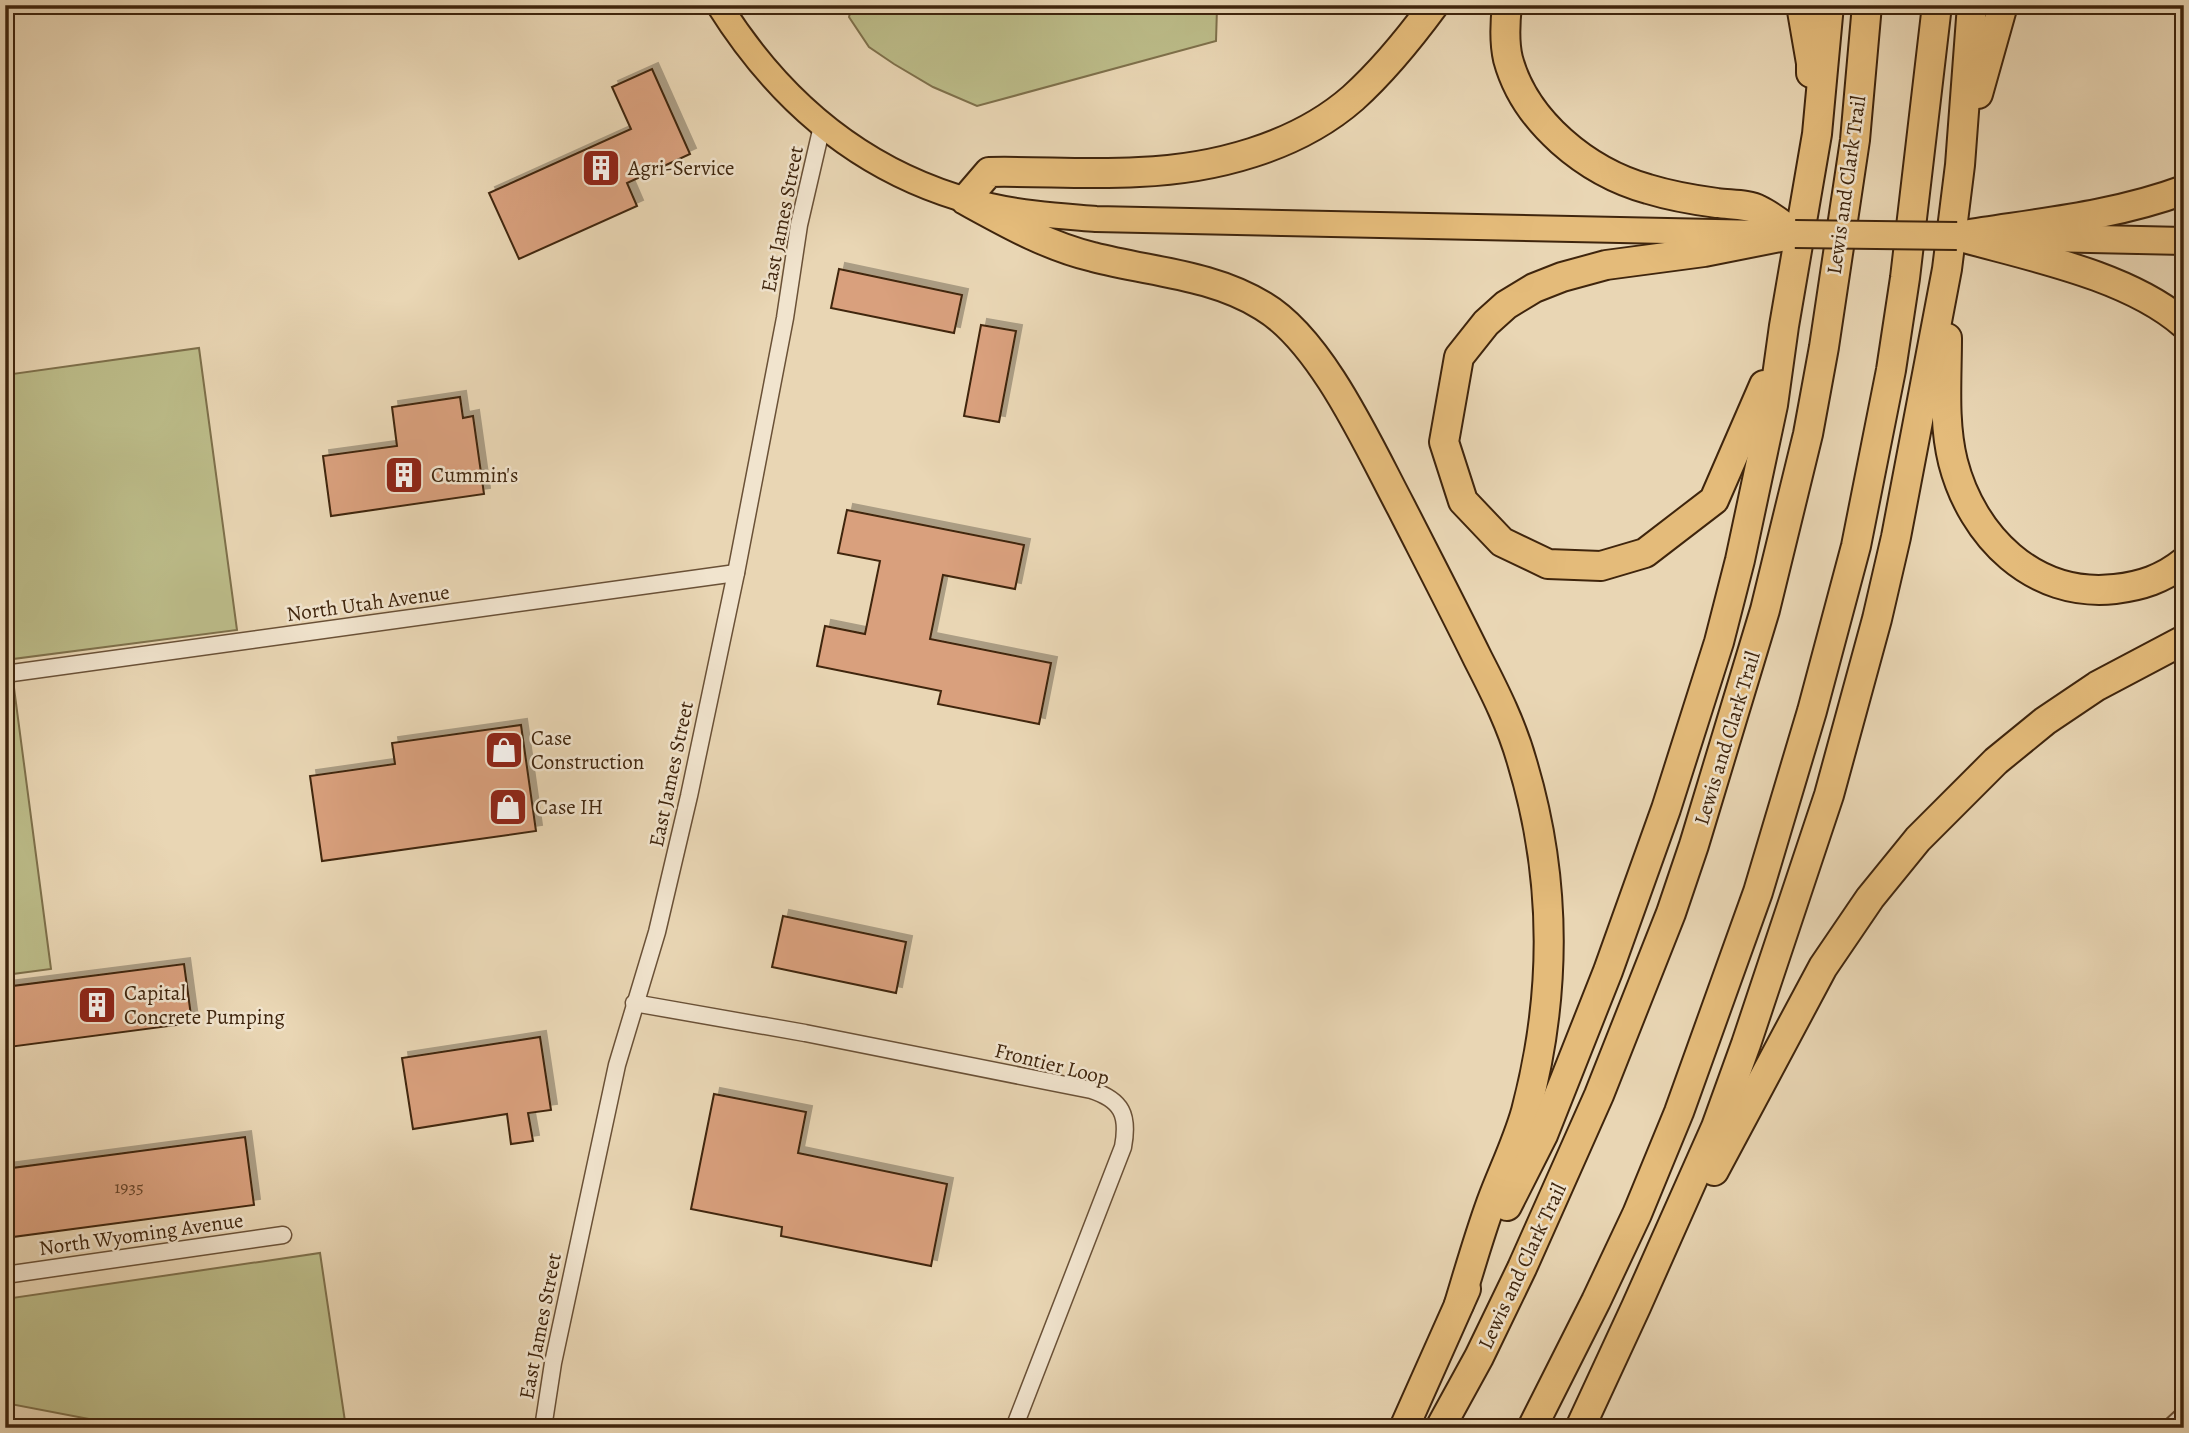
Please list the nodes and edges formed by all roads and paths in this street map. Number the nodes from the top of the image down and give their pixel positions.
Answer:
1 (719, 5) edge
2 (1434, 5) edge
3 (1507, 5) edge
4 (1801, 5) edge
5 (1829, 5) edge
6 (1867, 5) edge
7 (1937, 5) edge
8 (1972, 5) edge
9 (2003, 5) edge
10 (822, 126) junction
11 (1817, 134) junction
12 (1960, 165) junction
13 (2184, 190) edge
14 (965, 200) junction
15 (1795, 234) junction
16 (1957, 236) joint
17 (2031, 239) junction
18 (1705, 242) junction
19 (2184, 242) edge
20 (1947, 269) junction
21 (2184, 324) edge
22 (1784, 326) junction
23 (2184, 562) edge
24 (736, 573) junction
25 (2184, 640) edge
26 (5, 674) edge
27 (634, 1003) junction
28 (283, 1235) dead end
29 (5, 1275) edge
30 (1459, 1304) junction
31 (1636, 1307) junction
32 (2184, 1417) edge
33 (543, 1428) edge
34 (1014, 1428) edge
35 (1404, 1428) edge
36 (1440, 1428) edge
37 (1532, 1428) edge
38 (1580, 1428) edge
39 (2172, 1428) edge

1 - 10 main road
2 - 14 highway
3 - 15 highway
4 - 11 highway
5 - 11 highway
6 - 36 highway, Lewis and Clark Trail
7 - 37 highway
8 - 12 highway
9 - 12 highway
10 - 14 main road
10 - 24 street, East James Street
11 - 22 highway
12 - 20 highway
13 - 17 highway
14 - 18 main road
14 - 30 highway
15 - 16 highway, bridge
15 - 18 highway
16 - 17 highway
17 - 19 highway
17 - 21 highway
18 - 22 highway
20 - 23 highway
20 - 31 highway
22 - 30 highway
24 - 26 street, North Utah Avenue
24 - 27 street, East James Street
25 - 31 highway
27 - 33 street, East James Street
27 - 34 street, Frontier Loop
28 - 29 street, North Wyoming Avenue
30 - 35 highway
31 - 38 highway
32 - 39 street

